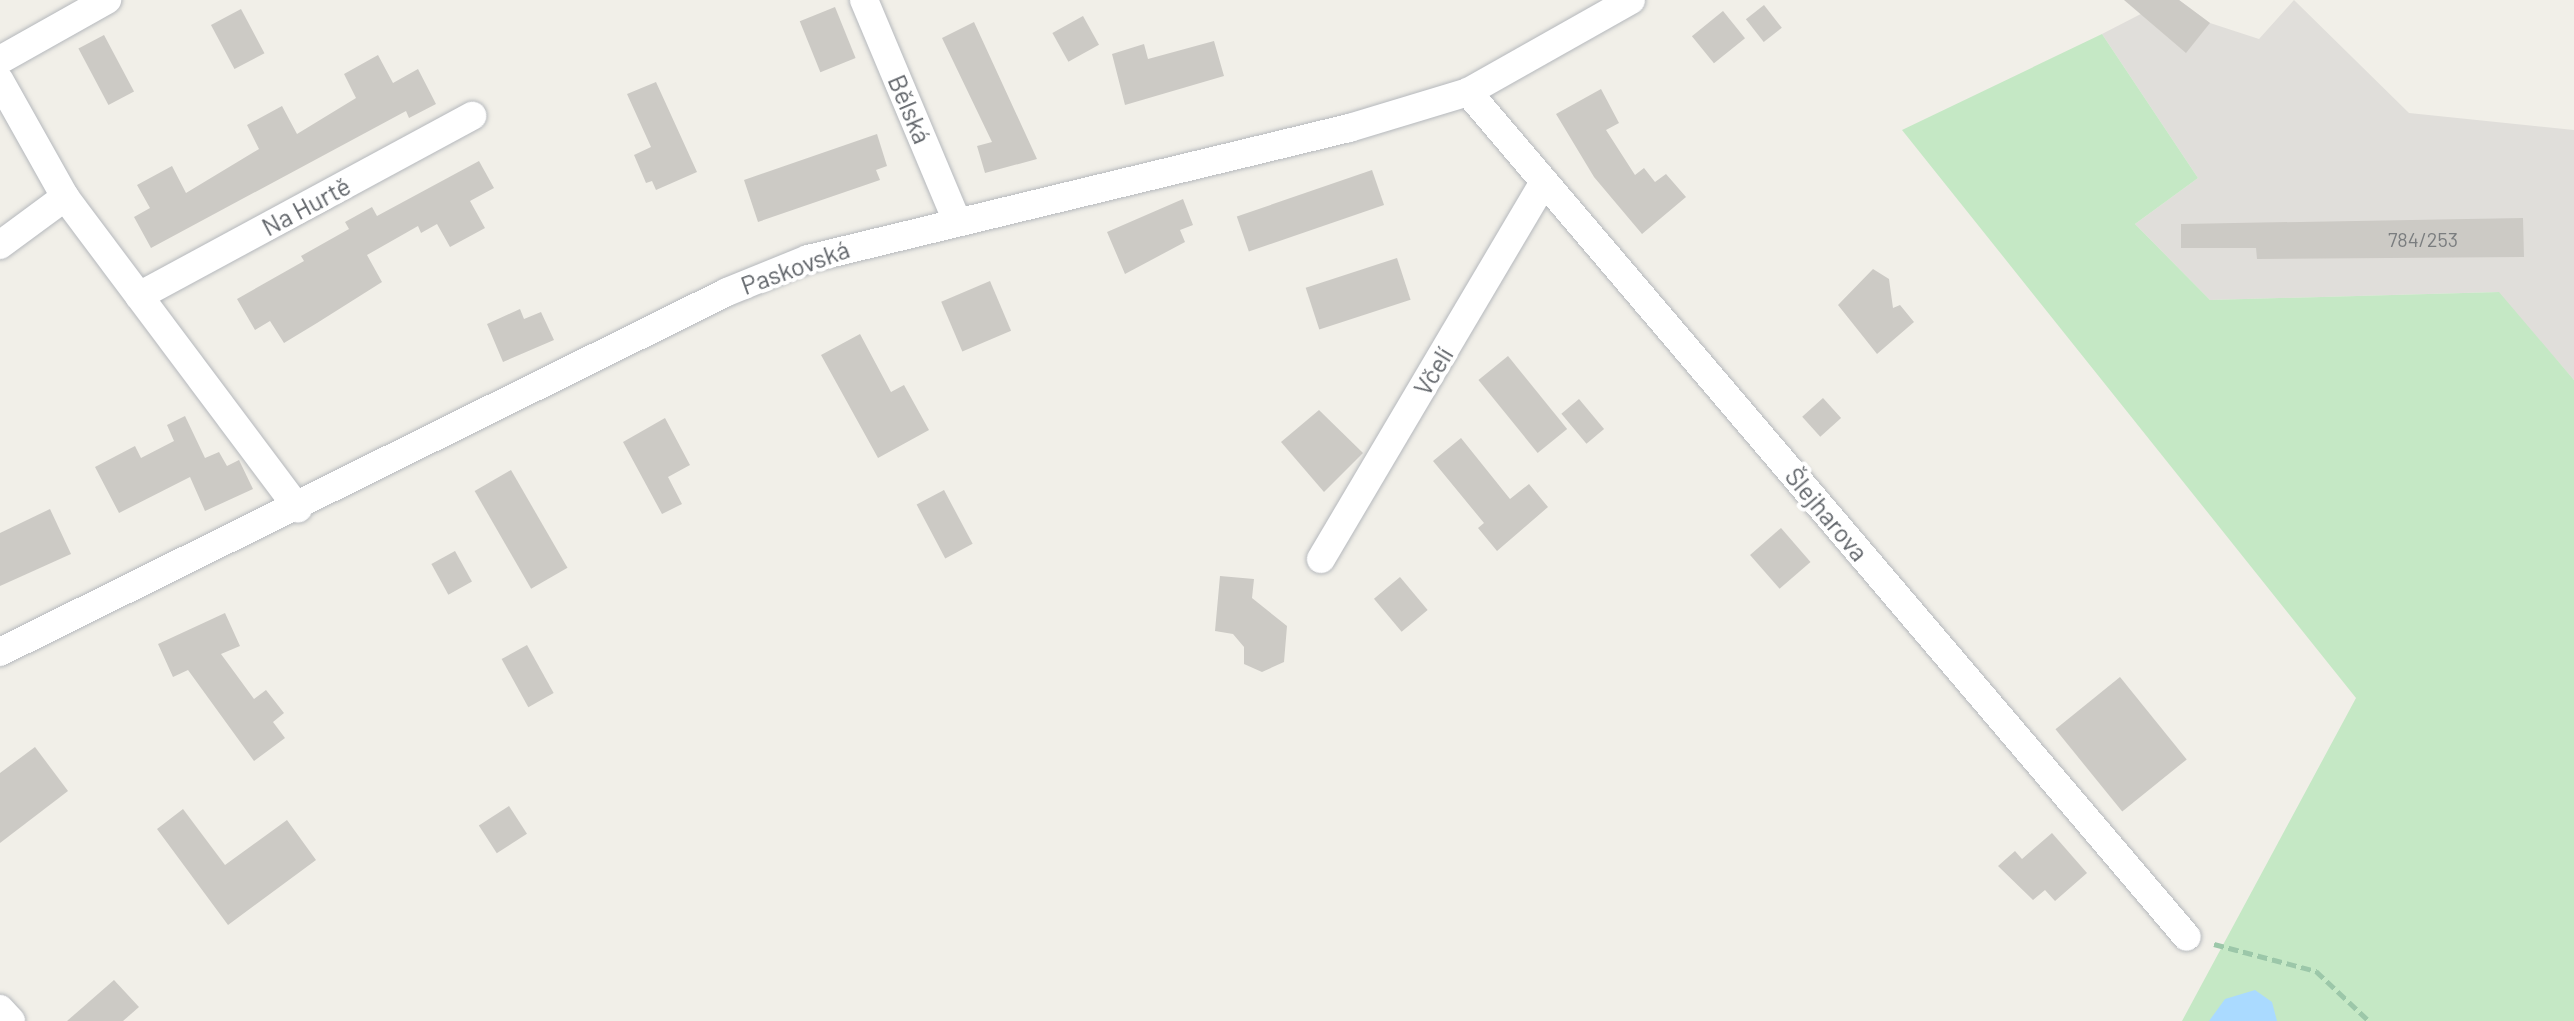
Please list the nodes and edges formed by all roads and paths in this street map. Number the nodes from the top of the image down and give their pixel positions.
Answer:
1 (106, 0) edge
2 (864, 0) edge
3 (1631, 0) edge
4 (0, 60) edge
5 (0, 81) edge
6 (1468, 92) junction
7 (472, 116) dead end
8 (1544, 182) junction
9 (65, 197) junction
10 (956, 219) junction
11 (0, 244) edge
12 (139, 296) junction
13 (298, 508) junction
14 (1321, 559) dead end
15 (0, 652) edge
16 (2187, 937) joint
17 (0, 1009) edge
18 (12, 1021) edge
19 (2369, 1021) edge

1 - 4 street
2 - 10 street, Bělská
3 - 6 street, Paskovská
5 - 9 street
6 - 8 street, Šlejharova
6 - 10 street, Paskovská
7 - 12 street, Na Hurtě
8 - 14 street, Včelí
8 - 16 street, Šlejharova
9 - 11 street
9 - 12 street
10 - 13 street, Paskovská
12 - 13 street
13 - 15 street, Paskovská
16 - 19 path
17 - 18 street

